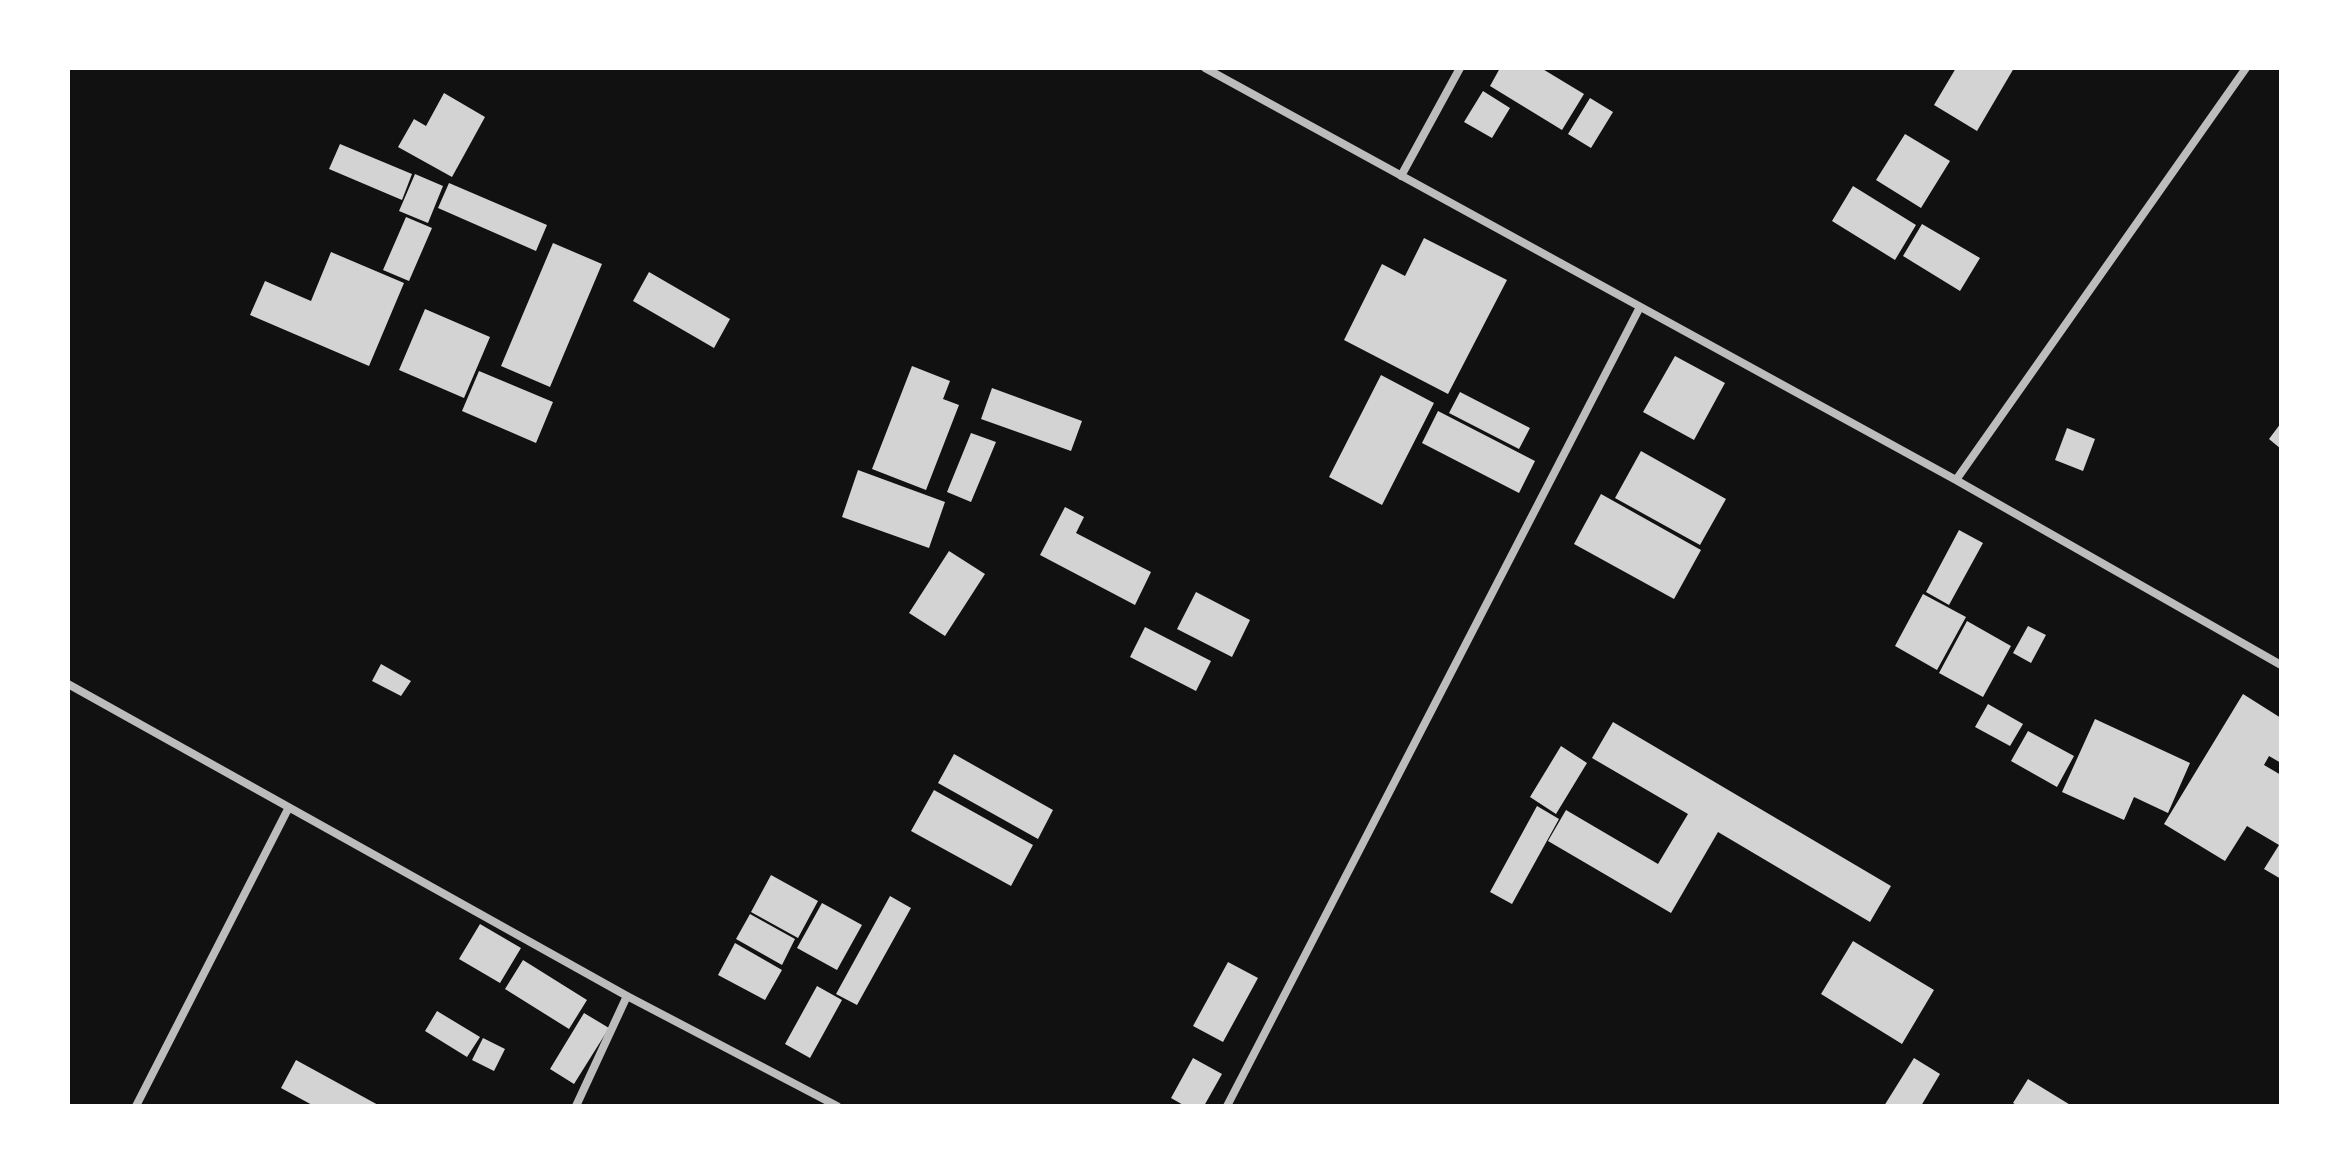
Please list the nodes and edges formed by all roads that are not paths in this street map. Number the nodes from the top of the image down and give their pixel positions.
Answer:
1 (1205, 68) edge
2 (1460, 68) edge
3 (2246, 68) edge
4 (1401, 176) junction
5 (1640, 307) junction
6 (1956, 480) junction
7 (2281, 665) edge
8 (68, 684) edge
9 (288, 809) junction
10 (627, 996) junction
11 (136, 1106) edge
12 (576, 1106) edge
13 (837, 1106) edge
14 (1227, 1106) edge

1 - 4 street
2 - 4 street
3 - 6 street
4 - 5 street
5 - 6 street
5 - 14 street
6 - 7 street
8 - 9 street
9 - 10 street
9 - 11 street
10 - 12 street
10 - 13 street

